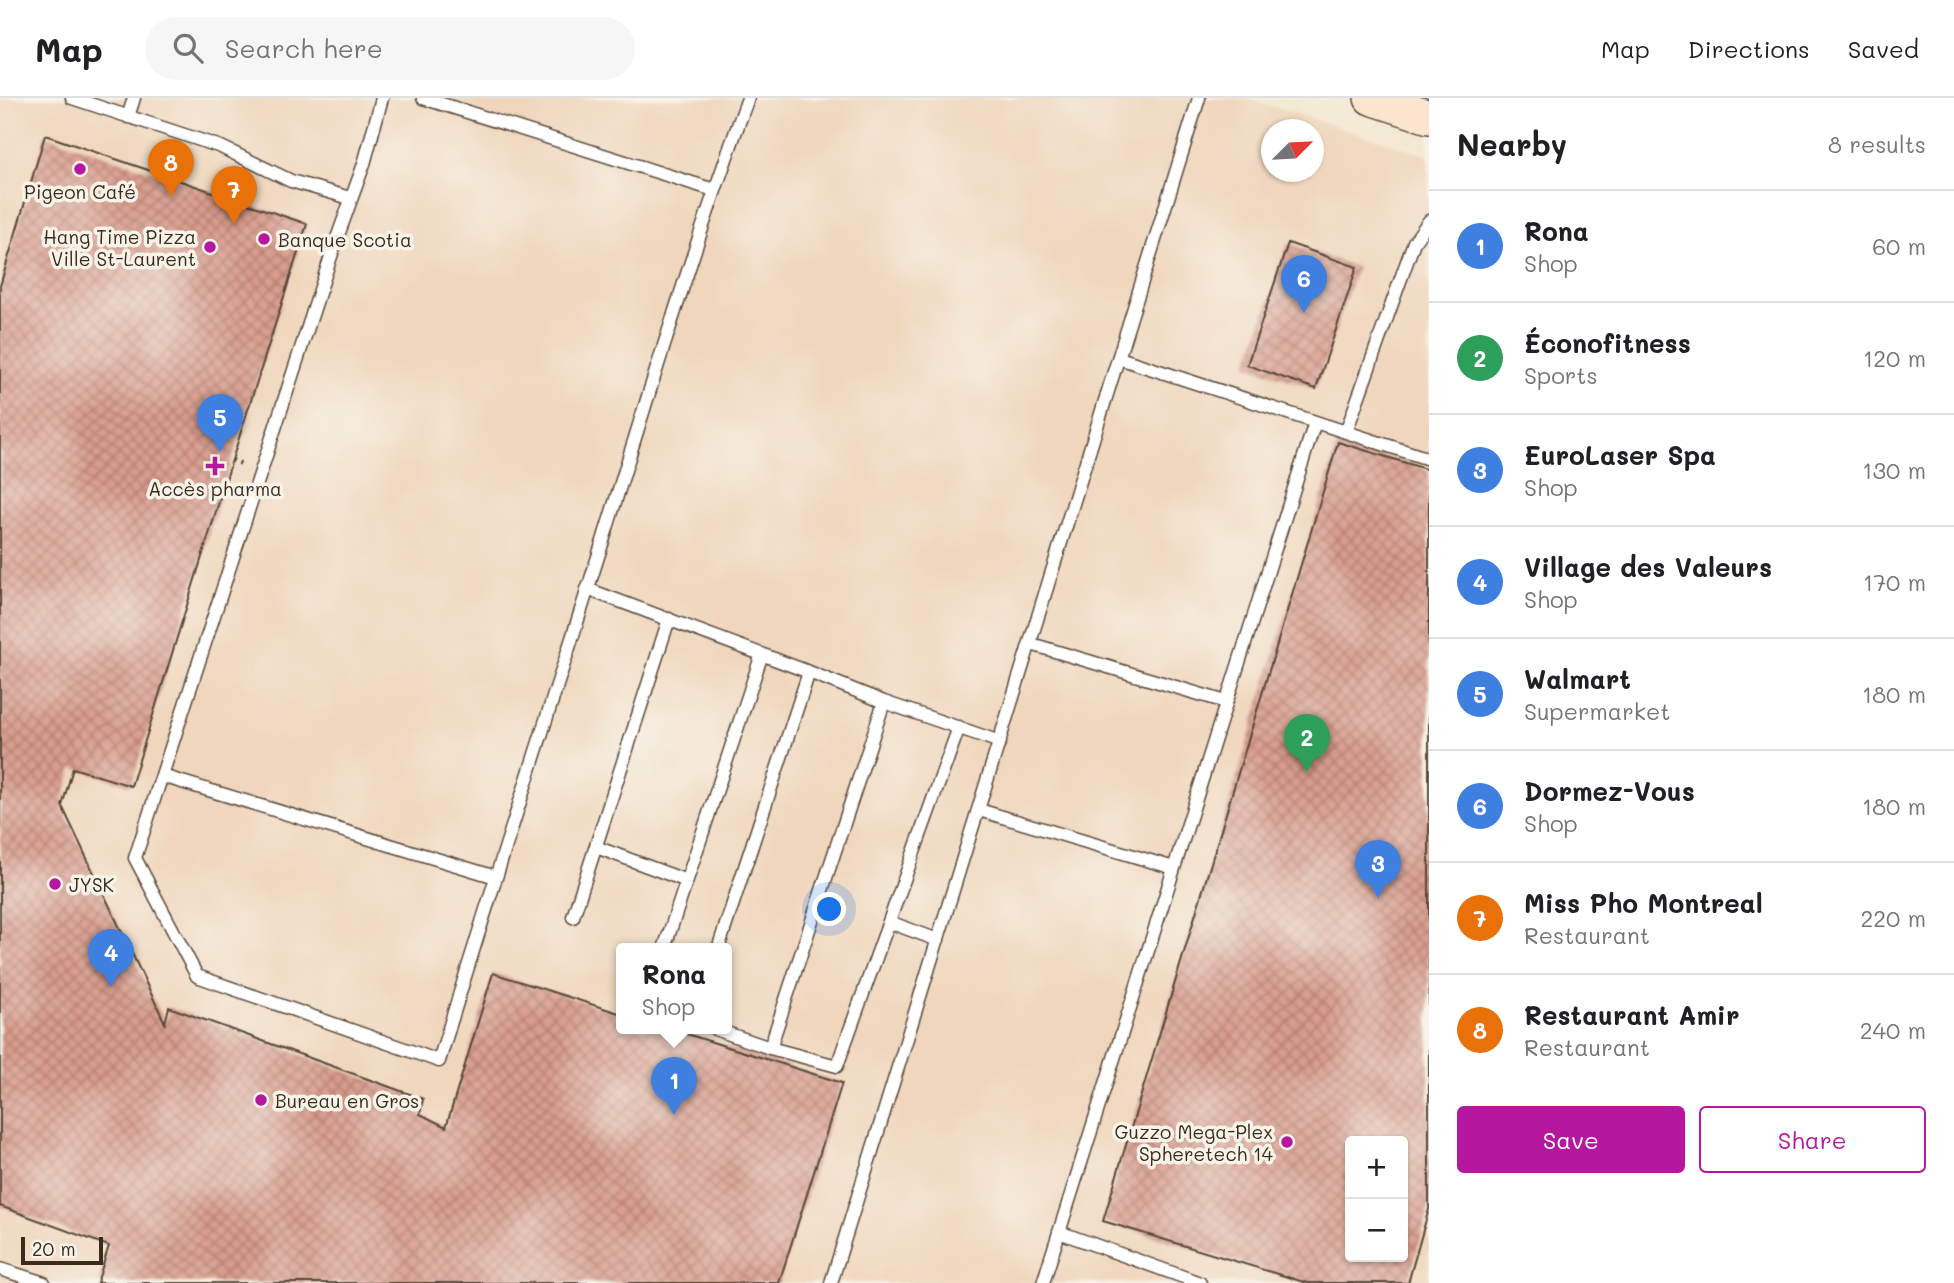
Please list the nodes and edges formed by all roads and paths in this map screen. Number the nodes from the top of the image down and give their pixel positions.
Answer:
1 (72, 98) edge
2 (134, 98) edge
3 (382, 98) edge
4 (423, 98) edge
5 (748, 98) edge
6 (1199, 98) edge
7 (1371, 98) edge
8 (128, 117) junction
9 (1429, 117) edge
10 (714, 190) junction
11 (350, 198) junction
12 (1429, 221) edge
13 (1119, 358) junction
14 (1315, 422) junction
15 (1346, 432) junction
16 (1429, 459) edge
17 (587, 589) junction
18 (669, 619) junction
19 (1031, 644) junction
20 (762, 654) junction
21 (809, 671) junction
22 (884, 702) junction
23 (1226, 702) junction
24 (959, 727) junction
25 (1000, 742) junction
26 (162, 776) junction
27 (979, 810) junction
28 (596, 847) junction
29 (1174, 867) junction
30 (496, 877) junction
31 (687, 881) junction
32 (573, 917) dead end
33 (889, 922) junction
34 (938, 940) junction
35 (666, 943) edge
36 (720, 943) edge
37 (729, 1034) edge
38 (770, 1048) junction
39 (1059, 1232) junction
40 (0, 1269) edge
41 (44, 1283) edge
42 (831, 1283) edge
43 (1043, 1283) edge
44 (1200, 1283) edge

1 - 8 lane
2 - 8 lane
3 - 11 lane
4 - 10 lane
5 - 10 lane
6 - 13 lane
7 - 9 main road
8 - 11 lane
10 - 17 lane
11 - 26 lane
12 - 15 lane
13 - 14 lane
13 - 19 lane
14 - 15 lane
14 - 23 lane
15 - 16 lane
17 - 18 lane
17 - 30 lane
18 - 20 lane
18 - 28 lane
19 - 23 lane
19 - 25 lane
20 - 21 lane
20 - 31 lane
21 - 22 lane
21 - 36 lane
22 - 24 lane
22 - 38 lane
23 - 29 lane
24 - 25 lane
24 - 33 lane
25 - 27 lane
26 - 30 lane
26 - 30 lane
27 - 29 lane
27 - 34 lane
28 - 31 lane
28 - 32 lane
29 - 39 lane
31 - 35 lane
33 - 34 lane
33 - 38 lane
34 - 42 lane
37 - 38 lane
39 - 43 lane
39 - 44 lane
40 - 41 lane

